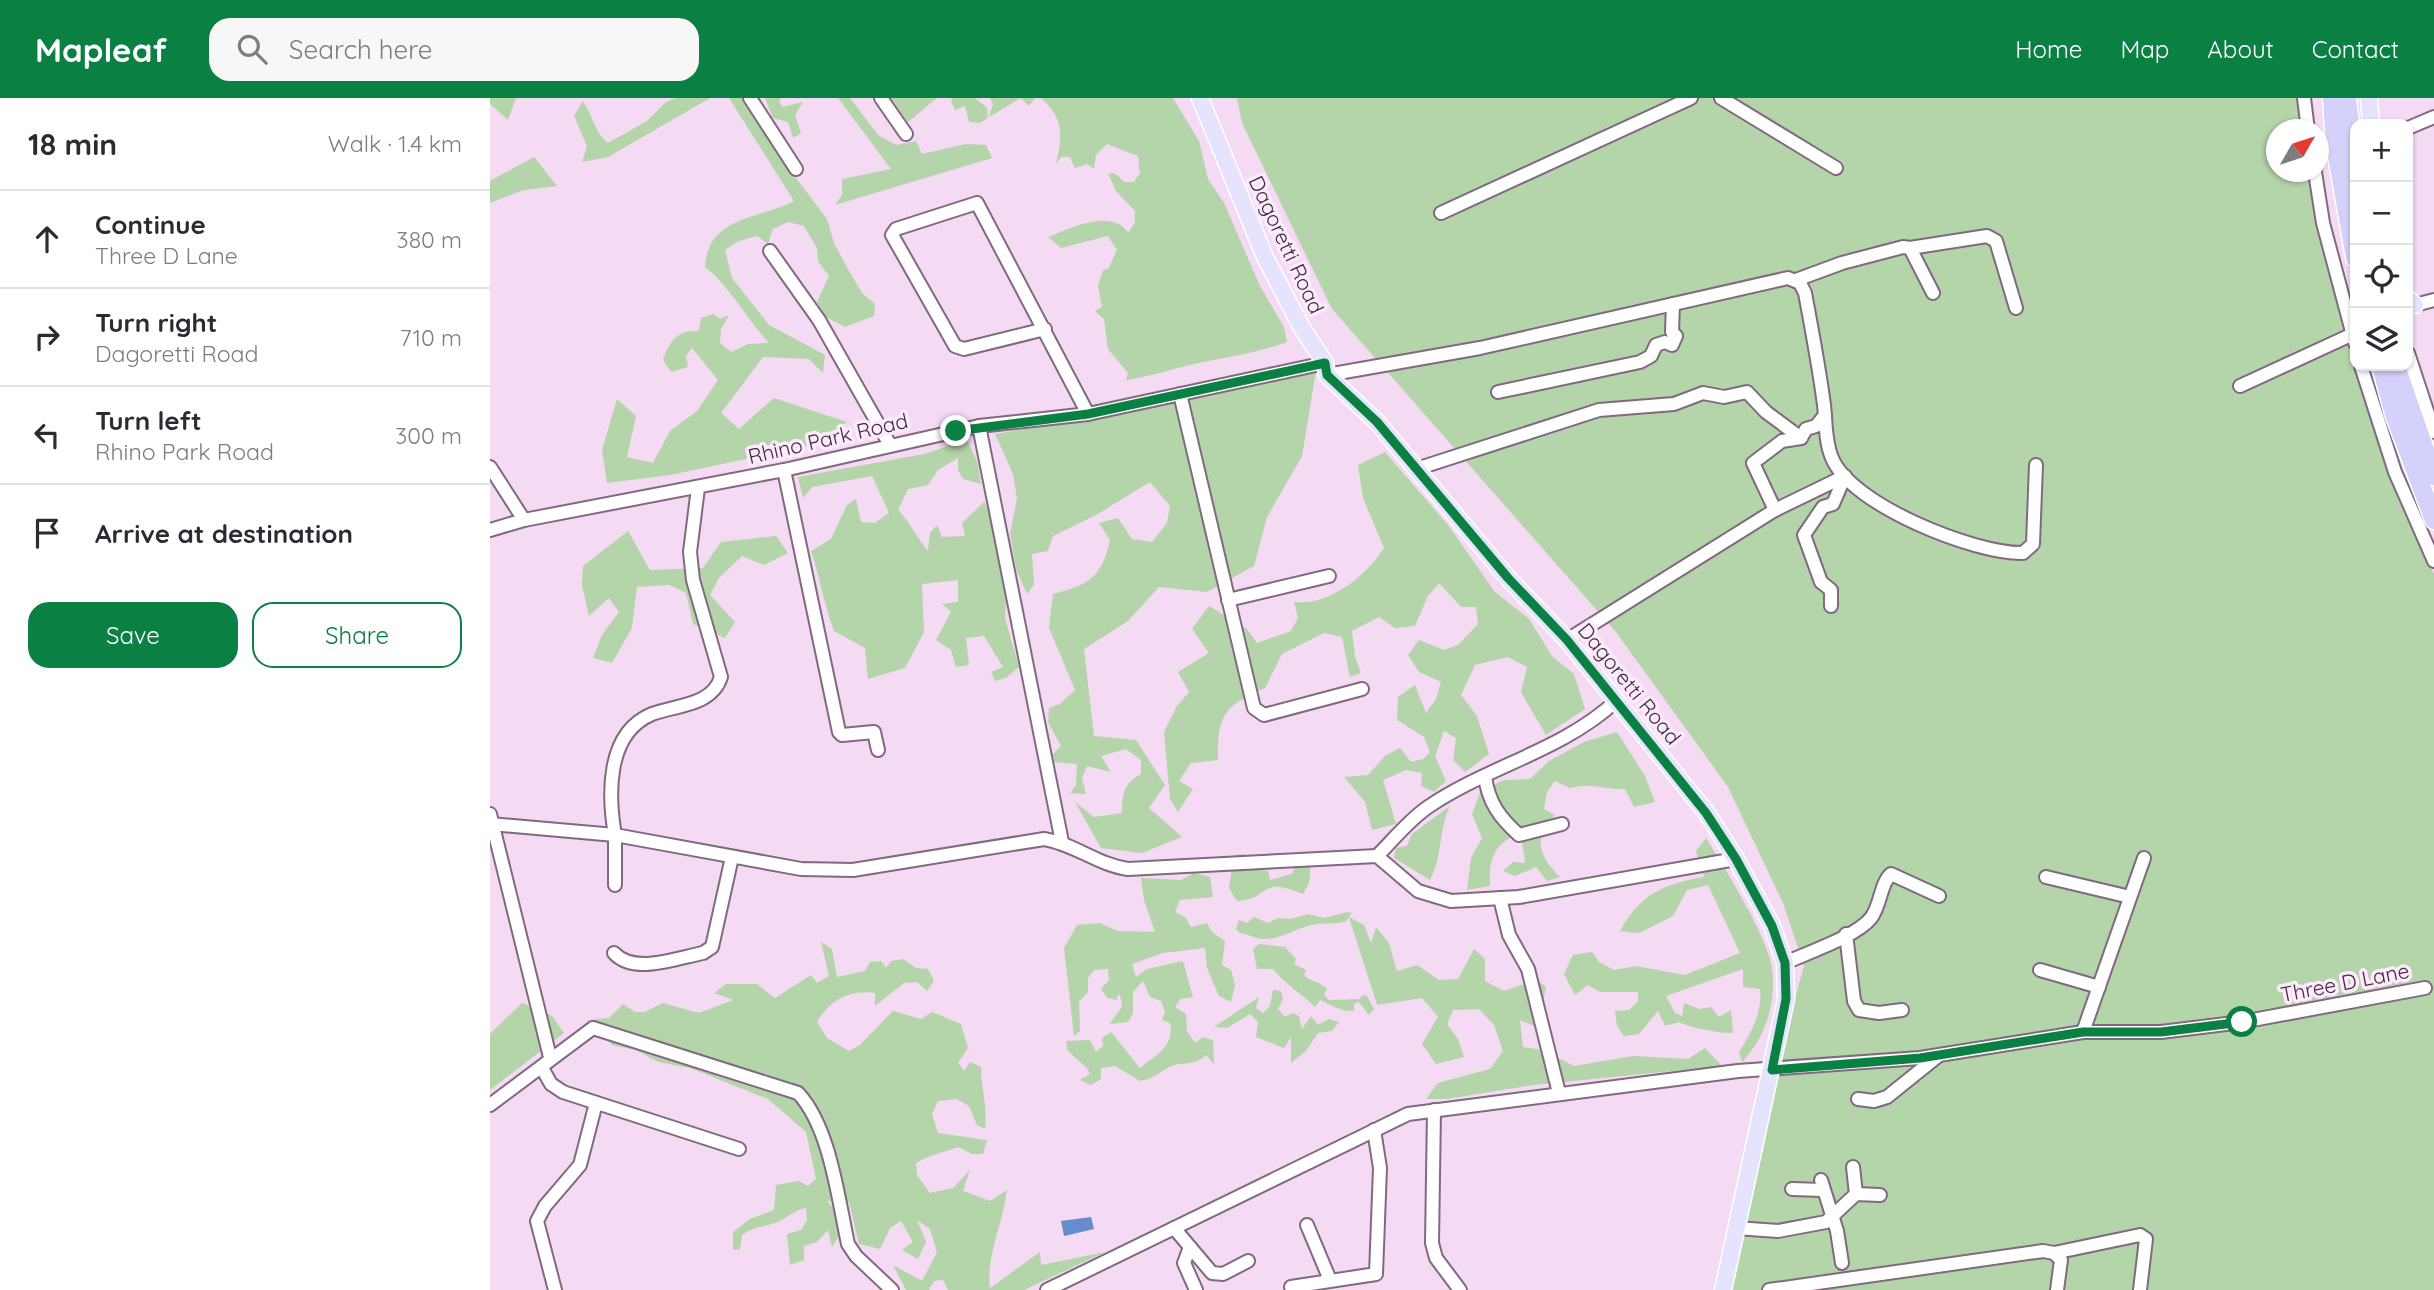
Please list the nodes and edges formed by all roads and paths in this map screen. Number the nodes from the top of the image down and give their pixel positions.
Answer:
1 (750, 98) edge
2 (881, 98) edge
3 (1200, 98) edge
4 (1691, 98) edge
5 (1721, 98) edge
6 (2304, 98) edge
7 (2332, 98) edge
8 (2347, 98) edge
9 (2369, 98) edge
10 (2434, 117) edge
11 (2307, 119) edge
12 (2371, 119) edge
13 (2350, 126) edge
14 (2413, 126) edge
15 (906, 134) dead end
16 (1836, 168) dead end
17 (796, 169) dead end
18 (2317, 182) edge
19 (1441, 213) dead end
20 (2353, 245) edge
21 (1910, 248) junction
22 (770, 251) dead end
23 (1796, 280) junction
24 (1933, 293) dead end
25 (2434, 300) edge
26 (2413, 302) edge
27 (1672, 304) junction
28 (2016, 308) dead end
29 (2350, 324) edge
30 (1045, 330) junction
31 (2350, 341) edge
32 (2413, 368) edge
33 (1326, 369) junction
34 (2363, 371) edge
35 (2382, 371) edge
36 (2398, 371) edge
37 (2240, 386) dead end
38 (1499, 392) dead end
39 (1180, 394) junction
40 (1088, 414) junction
41 (1825, 415) junction
42 (979, 426) junction
43 (2434, 432) edge
44 (1801, 438) junction
45 (890, 445) junction
46 (2036, 465) dead end
47 (490, 467) edge
48 (1416, 468) junction
49 (784, 470) junction
50 (1845, 476) junction
51 (2434, 476) edge
52 (698, 488) junction
53 (1775, 510) junction
54 (524, 520) junction
55 (2434, 520) edge
56 (490, 530) edge
57 (2434, 561) edge
58 (1328, 576) dead end
59 (1228, 600) junction
60 (1831, 606) dead end
61 (1567, 640) junction
62 (1362, 689) dead end
63 (1616, 701) junction
64 (878, 750) dead end
65 (1485, 776) junction
66 (491, 821) edge
67 (1562, 824) dead end
68 (615, 835) junction
69 (1062, 842) junction
70 (1377, 856) junction
71 (732, 857) junction
72 (2144, 858) dead end
73 (1736, 859) junction
74 (2046, 877) dead end
75 (615, 885) dead end
76 (1939, 896) dead end
77 (2130, 897) junction
78 (1500, 898) junction
79 (1846, 934) junction
80 (614, 953) dead end
81 (1785, 963) junction
82 (2040, 970) dead end
83 (2099, 987) junction
84 (2425, 988) dead end
85 (1902, 1010) dead end
86 (2083, 1032) junction
87 (1938, 1055) junction
88 (546, 1063) junction
89 (1772, 1070) junction
90 (1559, 1093) junction
91 (1858, 1099) dead end
92 (596, 1103) junction
93 (490, 1105) edge
94 (1434, 1110) junction
95 (1374, 1130) junction
96 (739, 1149) dead end
97 (1853, 1167) dead end
98 (1792, 1189) dead end
99 (1856, 1195) junction
100 (1880, 1195) dead end
101 (1831, 1219) junction
102 (1307, 1225) dead end
103 (1174, 1228) junction
104 (1736, 1228) junction
105 (1190, 1247) junction
106 (2054, 1253) junction
107 (1248, 1262) dead end
108 (1842, 1263) dead end
109 (1330, 1280) junction
110 (1291, 1287) dead end
111 (555, 1290) edge
112 (892, 1290) edge
113 (1047, 1290) edge
114 (1196, 1290) edge
115 (1460, 1290) edge
116 (1723, 1290) edge
117 (1769, 1290) edge
118 (2057, 1290) edge
119 (2140, 1290) edge

1 - 17 street
2 - 15 street
3 - 33 main road, Dagoretti Road
4 - 19 street
5 - 16 street
6 - 11 street
7 - 20 highway
8 - 13 highway
9 - 12 main road
10 - 14 street
18 - 29 street
21 - 23 street, Rhino Park Road
21 - 24 street
21 - 28 street, Rhino Park Road
22 - 45 street
23 - 27 street, Rhino Park Road
23 - 41 street
25 - 26 street
27 - 33 street, Rhino Park Road
27 - 38 street
30 - 30 street
30 - 40 street
31 - 37 street
32 - 43 street
33 - 39 street, Rhino Park Road
33 - 48 main road, Dagoretti Road
34 - 57 street
35 - 55 highway
36 - 51 highway
39 - 40 street, Rhino Park Road
39 - 59 street
40 - 42 street, Rhino Park Road
41 - 44 street
41 - 50 street
42 - 45 street, Rhino Park Road
42 - 69 street
44 - 48 street
44 - 53 street
45 - 49 street, Rhino Park Road
46 - 50 street
47 - 54 street
48 - 61 main road, Dagoretti Road
49 - 52 street, Rhino Park Road
49 - 64 street
50 - 53 street
50 - 60 street
52 - 54 street, Rhino Park Road
52 - 68 street
53 - 61 street
54 - 56 street, Rhino Park Road
58 - 59 street
59 - 62 street
61 - 63 main road, Dagoretti Road
63 - 65 street
63 - 73 main road, Dagoretti Road
65 - 67 street
65 - 70 street
66 - 68 street
66 - 88 street
68 - 71 street
68 - 75 street
69 - 70 street
69 - 71 street
70 - 78 street
71 - 80 street
72 - 77 street
73 - 78 street
73 - 81 main road, Dagoretti Road
74 - 77 street
76 - 79 street
77 - 83 street
78 - 90 street
79 - 81 street
79 - 85 street
81 - 89 main road, Dagoretti Road
82 - 83 street
83 - 86 street
84 - 86 street, Three D Lane
86 - 87 street, Three D Lane
87 - 89 street, Three D Lane
87 - 91 street
88 - 92 street
88 - 93 street
88 - 112 street
89 - 90 street, Three D Lane
89 - 104 main road, Dagoretti Road
90 - 94 street, Three D Lane
92 - 96 street
92 - 111 street
94 - 95 street, Three D Lane
94 - 115 street
95 - 103 street, Three D Lane
95 - 109 street
97 - 99 street
98 - 101 street
99 - 100 street
99 - 101 street
101 - 104 street
101 - 108 street
102 - 109 street
103 - 105 street
103 - 113 street, Three D Lane
104 - 116 main road, Dagoretti Road
105 - 107 street
105 - 114 street
106 - 117 street
106 - 118 street
106 - 119 street
109 - 110 street

